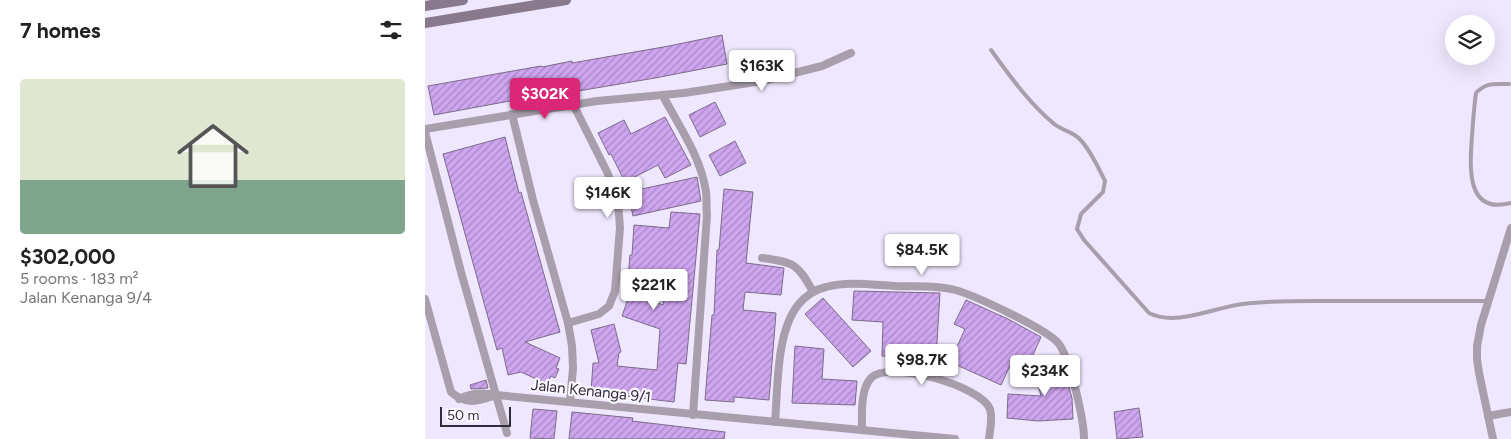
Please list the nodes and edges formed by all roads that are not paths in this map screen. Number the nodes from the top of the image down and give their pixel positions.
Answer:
1 (463, 0) edge
2 (566, 0) edge
3 (425, 6) edge
4 (425, 23) edge
5 (991, 50) dead end
6 (851, 53) dead end
7 (1509, 84) dead end
8 (663, 96) junction
9 (573, 104) junction
10 (512, 114) junction
11 (425, 131) edge
12 (1511, 203) edge
13 (1511, 228) edge
14 (762, 258) dead end
15 (813, 292) junction
16 (425, 299) edge
17 (1488, 301) junction
18 (567, 324) junction
19 (496, 395) junction
20 (570, 402) junction
21 (1511, 412) edge
22 (693, 415) junction
23 (1488, 416) junction
24 (775, 422) junction
25 (862, 430) junction
26 (507, 433) dead end
27 (955, 439) edge
28 (989, 439) edge
29 (1084, 439) edge
30 (1493, 439) edge

1 - 3 street
2 - 4 street
5 - 17 lane
6 - 8 street
7 - 12 lane
8 - 9 street
8 - 22 street
9 - 10 street
9 - 18 street
10 - 11 street
10 - 18 street
11 - 19 street
13 - 17 street
14 - 15 street
15 - 24 street
15 - 29 street
16 - 19 street, Jalan Kenanga 9/1
17 - 23 street
18 - 20 street
19 - 20 street, Jalan Kenanga 9/1
19 - 26 street
20 - 22 street, Jalan Kenanga 9/1
21 - 23 street
22 - 24 street, Jalan Kenanga 9/1
23 - 30 street
24 - 25 street, Jalan Kenanga 9/1
25 - 27 street, Jalan Kenanga 9/1
25 - 28 street

